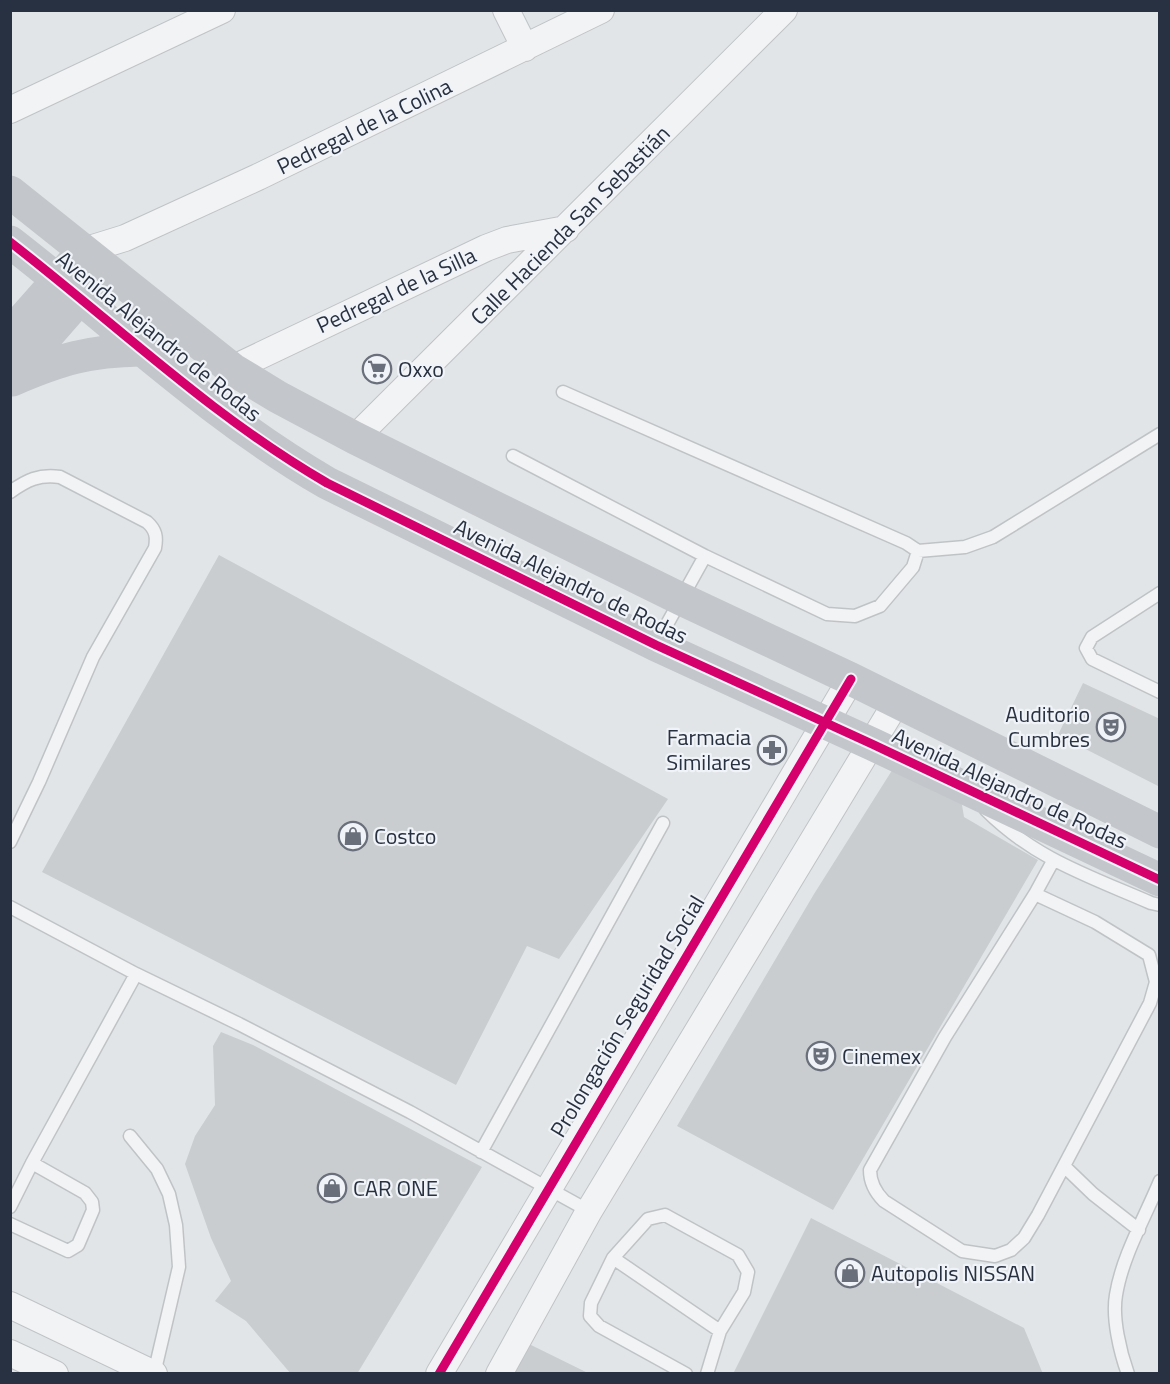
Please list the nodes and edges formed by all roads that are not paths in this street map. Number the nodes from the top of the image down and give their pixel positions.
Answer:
1 (222, 10) edge
2 (506, 10) edge
3 (601, 10) edge
4 (784, 10) edge
5 (525, 48) junction
6 (10, 110) edge
7 (10, 192) edge
8 (566, 230) junction
9 (10, 242) edge
10 (94, 260) junction
11 (69, 288) junction
12 (10, 334) edge
13 (141, 350) junction
14 (232, 369) junction
15 (10, 379) edge
16 (562, 392) dead end
17 (1160, 434) edge
18 (355, 438) junction
19 (513, 456) dead end
20 (10, 492) edge
21 (918, 551) junction
22 (705, 556) junction
23 (1160, 593) edge
24 (681, 599) junction
25 (656, 645) junction
26 (851, 679) junction
27 (1160, 692) edge
28 (896, 703) junction
29 (826, 722) junction
30 (872, 744) junction
31 (967, 789) junction
32 (663, 823) dead end
33 (1160, 832) edge
34 (10, 842) edge
35 (1053, 861) junction
36 (1160, 880) edge
37 (1035, 894) junction
38 (1160, 905) edge
39 (10, 907) edge
40 (136, 974) junction
41 (130, 1136) dead end
42 (481, 1152) junction
43 (32, 1163) junction
44 (1065, 1167) junction
45 (1160, 1181) edge
46 (547, 1188) junction
47 (10, 1207) edge
48 (589, 1211) junction
49 (10, 1224) edge
50 (1139, 1230) junction
51 (613, 1258) junction
52 (10, 1305) edge
53 (720, 1331) junction
54 (10, 1353) edge
55 (55, 1374) edge
56 (154, 1374) edge
57 (439, 1374) edge
58 (499, 1374) edge
59 (686, 1374) edge
60 (707, 1374) edge
61 (1128, 1374) edge

1 - 6 street
2 - 5 street
3 - 5 street, Pedregal de la Colina
4 - 8 street, Calle Hacienda San Sebastián
5 - 10 street, Pedregal de la Colina
7 - 10 street, Avenida Alejandro de Rodas
8 - 14 street, Pedregal de la Silla
8 - 18 street, Calle Hacienda San Sebastián
9 - 11 street, Avenida Alejandro de Rodas
10 - 11 street
10 - 14 street, Avenida Alejandro de Rodas
11 - 12 street
11 - 13 street, Avenida Alejandro de Rodas
11 - 15 street
13 - 15 street
13 - 25 street, Avenida Alejandro de Rodas
14 - 18 street, Avenida Alejandro de Rodas
16 - 21 lane
17 - 21 lane
18 - 24 street, Avenida Alejandro de Rodas
19 - 22 lane
20 - 34 lane
21 - 22 lane
22 - 24 lane
23 - 27 lane
24 - 25 lane
24 - 26 street, Avenida Alejandro de Rodas
25 - 29 street, Avenida Alejandro de Rodas
26 - 28 street, Avenida Alejandro de Rodas
26 - 29 street, Prolongación Seguridad Social
28 - 30 street
28 - 33 street, Avenida Alejandro de Rodas
29 - 30 street, Avenida Alejandro de Rodas
29 - 46 street, Prolongación Seguridad Social
30 - 31 street, Avenida Alejandro de Rodas
30 - 48 street
31 - 35 lane
31 - 36 street, Avenida Alejandro de Rodas
32 - 42 lane
35 - 37 lane
35 - 38 lane
37 - 44 lane
37 - 44 lane
39 - 40 lane
40 - 42 lane
40 - 43 lane
41 - 56 lane
42 - 46 lane
43 - 47 lane
43 - 49 lane
44 - 50 lane
45 - 50 lane
46 - 48 lane
46 - 57 street, Prolongación Seguridad Social
48 - 58 street
50 - 61 lane
51 - 53 lane
51 - 53 lane
51 - 59 lane
52 - 56 street
53 - 60 lane
54 - 55 street

